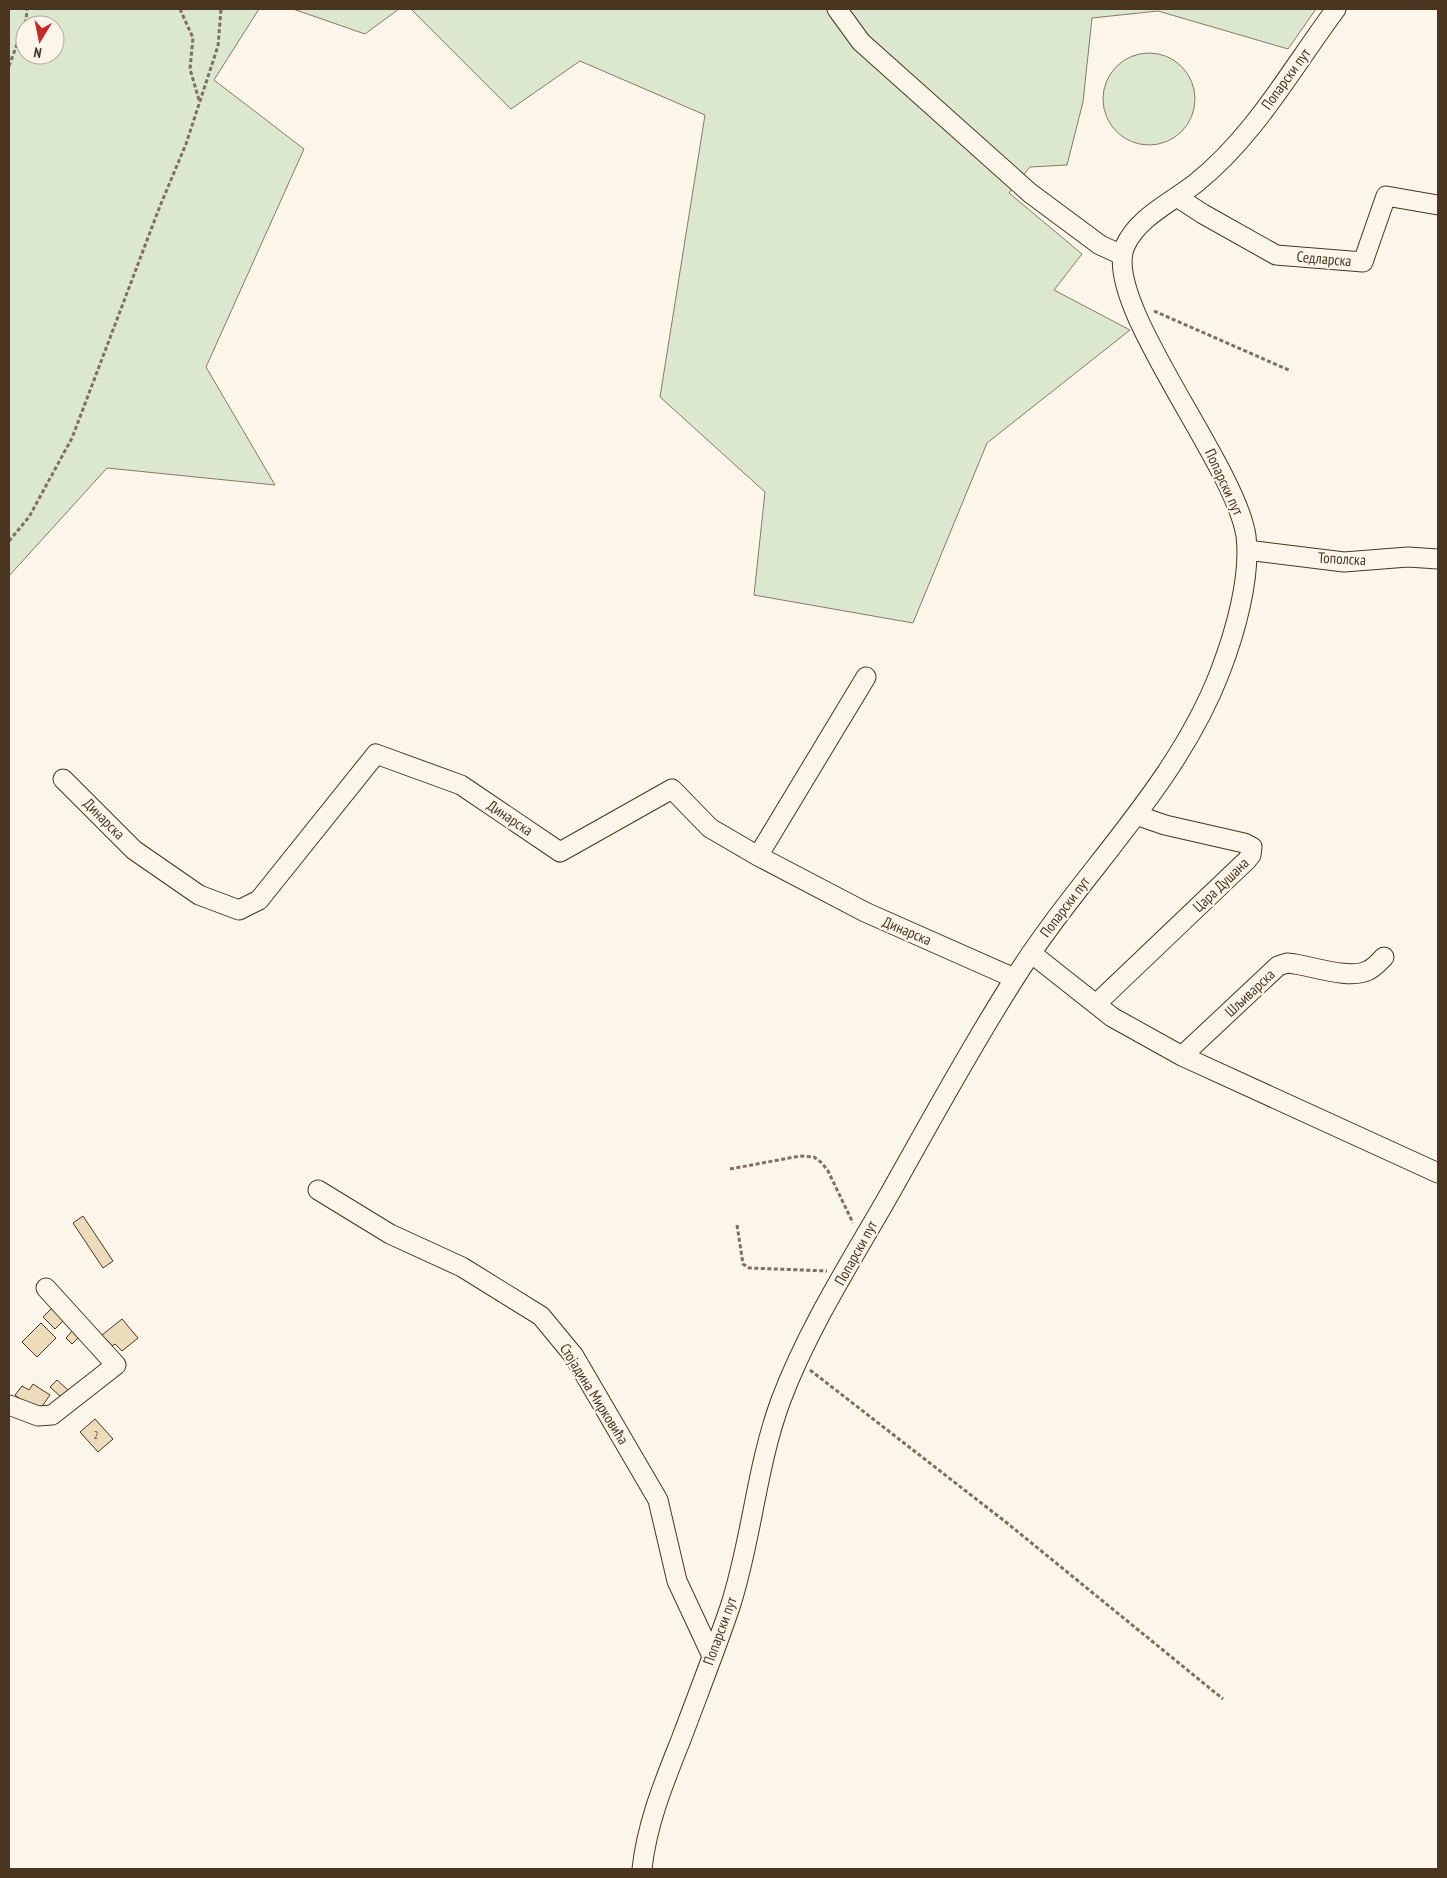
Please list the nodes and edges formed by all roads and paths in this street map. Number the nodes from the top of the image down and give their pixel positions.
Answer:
1 (28, 9) edge
2 (180, 9) edge
3 (221, 9) edge
4 (837, 9) edge
5 (1336, 9) edge
6 (9, 66) edge
7 (199, 100) junction
8 (1177, 197) junction
9 (1438, 205) edge
10 (1122, 255) junction
11 (1131, 300) junction
12 (1291, 371) dead end
13 (9, 541) edge
14 (1246, 550) junction
15 (1438, 559) edge
16 (866, 677) dead end
17 (63, 779) dead end
18 (1136, 815) junction
19 (758, 856) junction
20 (1031, 953) junction
21 (1384, 957) dead end
22 (1014, 978) junction
23 (1096, 1004) junction
24 (1182, 1056) junction
25 (730, 1170) dead end
26 (1438, 1173) edge
27 (318, 1190) dead end
28 (737, 1225) dead end
29 (862, 1241) junction
30 (846, 1271) junction
31 (46, 1288) dead end
32 (798, 1360) junction
33 (9, 1405) edge
34 (712, 1656) junction
35 (1223, 1699) dead end
36 (642, 1869) edge

1 - 6 path
2 - 7 path
3 - 7 path
4 - 10 street
5 - 8 street, Попарски пут
7 - 13 path
8 - 9 street, Седларска
8 - 10 street, Попарски пут
10 - 11 street, Попарски пут
11 - 12 path
11 - 14 street, Попарски пут
14 - 15 street, Тополска
14 - 18 street, Попарски пут
16 - 19 street
17 - 19 street, Динарска
18 - 20 street, Попарски пут
18 - 23 street, Цара Душана
19 - 22 street, Динарска
20 - 22 street, Попарски пут
20 - 23 street
21 - 24 street, Шљиварска
22 - 29 street, Попарски пут
23 - 24 street
24 - 26 street
25 - 29 path
27 - 34 street, Стојадина Мирковића
28 - 30 path
29 - 30 street, Попарски пут
30 - 32 street, Попарски пут
31 - 33 street
32 - 34 street, Попарски пут
32 - 35 path
34 - 36 street, Попарски пут

